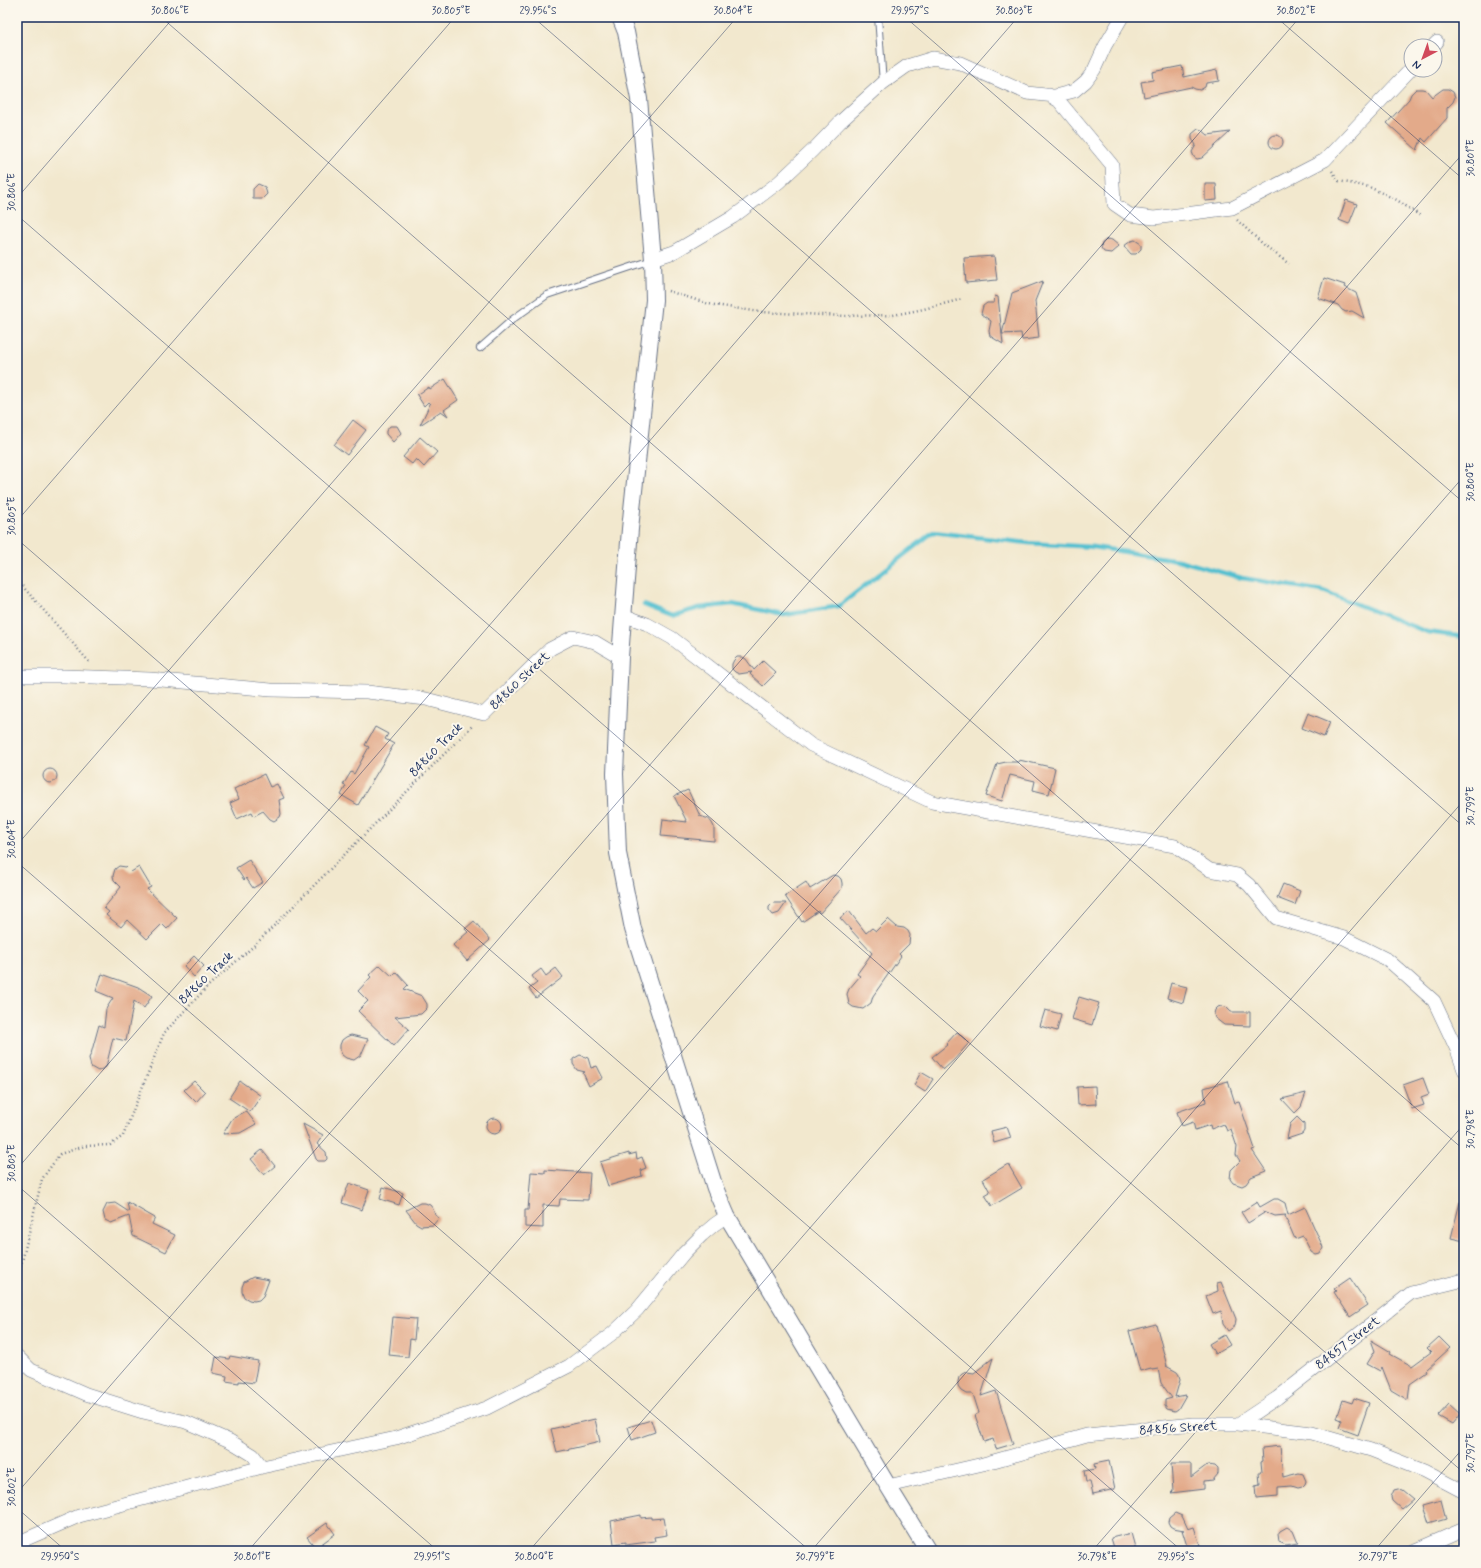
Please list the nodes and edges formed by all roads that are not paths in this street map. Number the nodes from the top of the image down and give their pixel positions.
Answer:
1 (620, 17) edge
2 (878, 17) edge
3 (1122, 17) edge
4 (1403, 77) edge
5 (883, 83) junction
6 (1049, 96) junction
7 (654, 259) junction
8 (480, 348) dead end
9 (623, 615) junction
10 (620, 657) junction
11 (17, 676) edge
12 (1464, 1070) edge
13 (727, 1216) junction
14 (1464, 1280) edge
15 (17, 1356) edge
16 (1238, 1424) junction
17 (262, 1467) junction
18 (888, 1486) junction
19 (1464, 1492) edge
20 (1464, 1529) edge
21 (17, 1543) edge
22 (928, 1551) edge
23 (1413, 1551) edge

1 - 7 street
2 - 5 lane
3 - 6 street
4 - 6 street
5 - 6 street
5 - 7 street
7 - 8 lane
7 - 9 street
9 - 10 street
9 - 12 street
10 - 11 street, 84860 Street
10 - 13 street
13 - 17 street
13 - 18 street
14 - 16 street, 84857 Street
15 - 17 street
16 - 18 street, 84856 Street
16 - 19 street, 84856 Street
17 - 21 street
18 - 22 street
20 - 23 street

